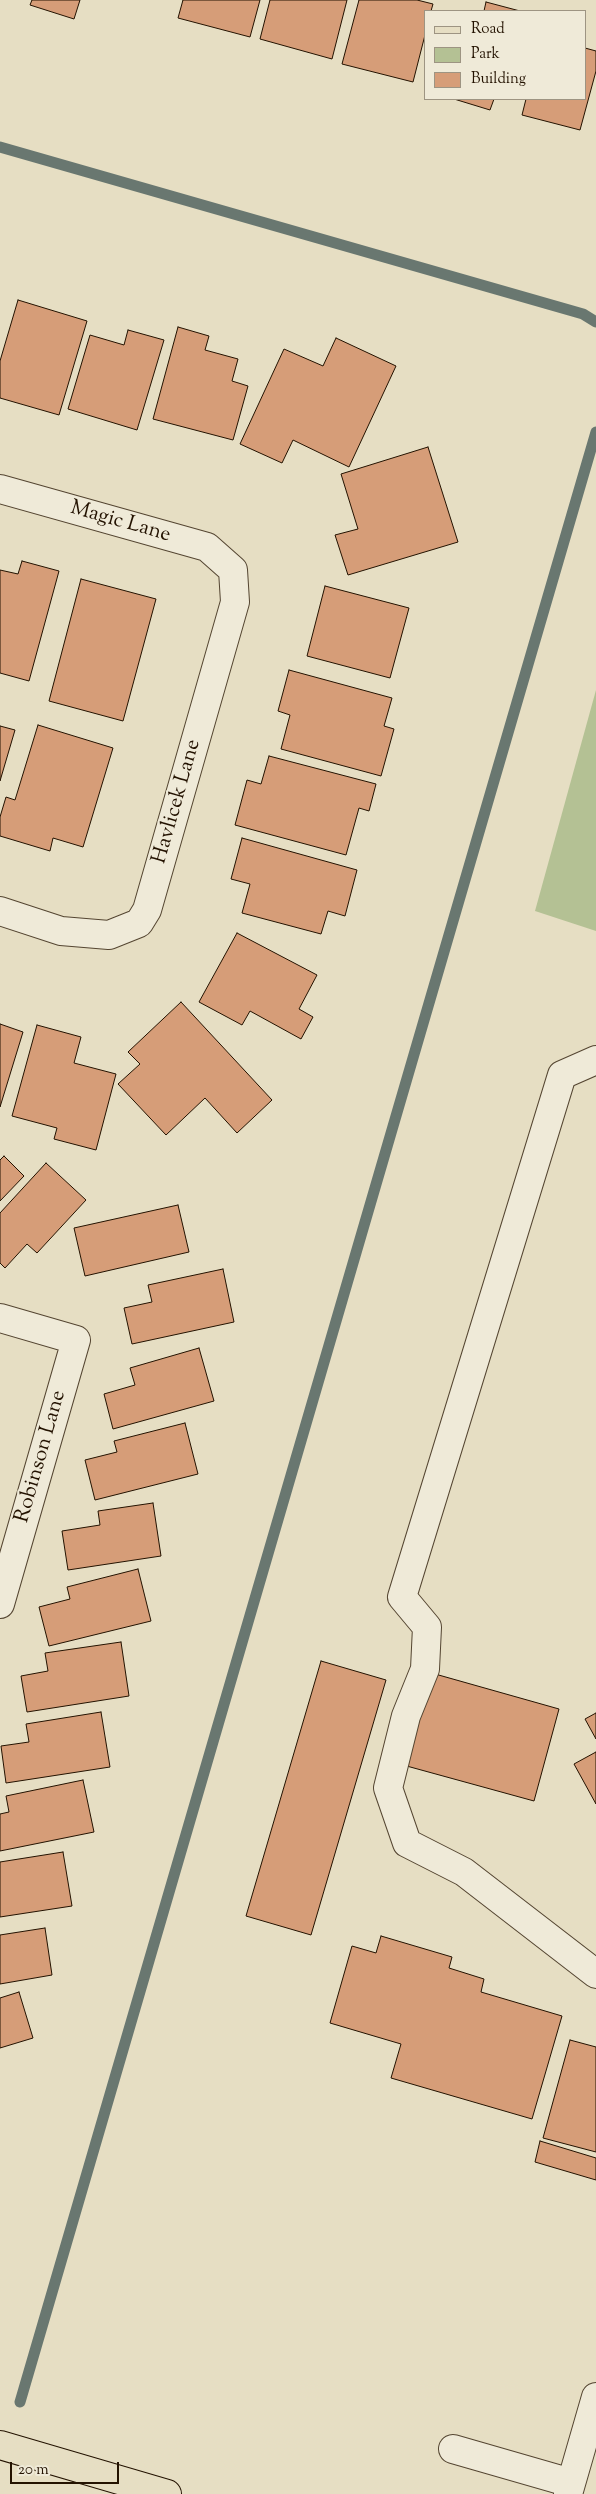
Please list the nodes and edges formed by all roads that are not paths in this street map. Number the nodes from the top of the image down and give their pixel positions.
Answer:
1 (0, 489) edge
2 (233, 570) joint
3 (0, 911) edge
4 (596, 1060) edge
5 (0, 1318) edge
6 (0, 1604) edge
7 (596, 1974) edge
8 (596, 2397) edge
9 (0, 2445) edge
10 (453, 2449) dead end
11 (570, 2488) edge
12 (167, 2494) edge

1 - 2 street, Magic Lane
2 - 3 street, Havlicek Lane
4 - 7 street
5 - 6 street, Robinson Lane
8 - 11 street
9 - 12 main road
10 - 11 street

